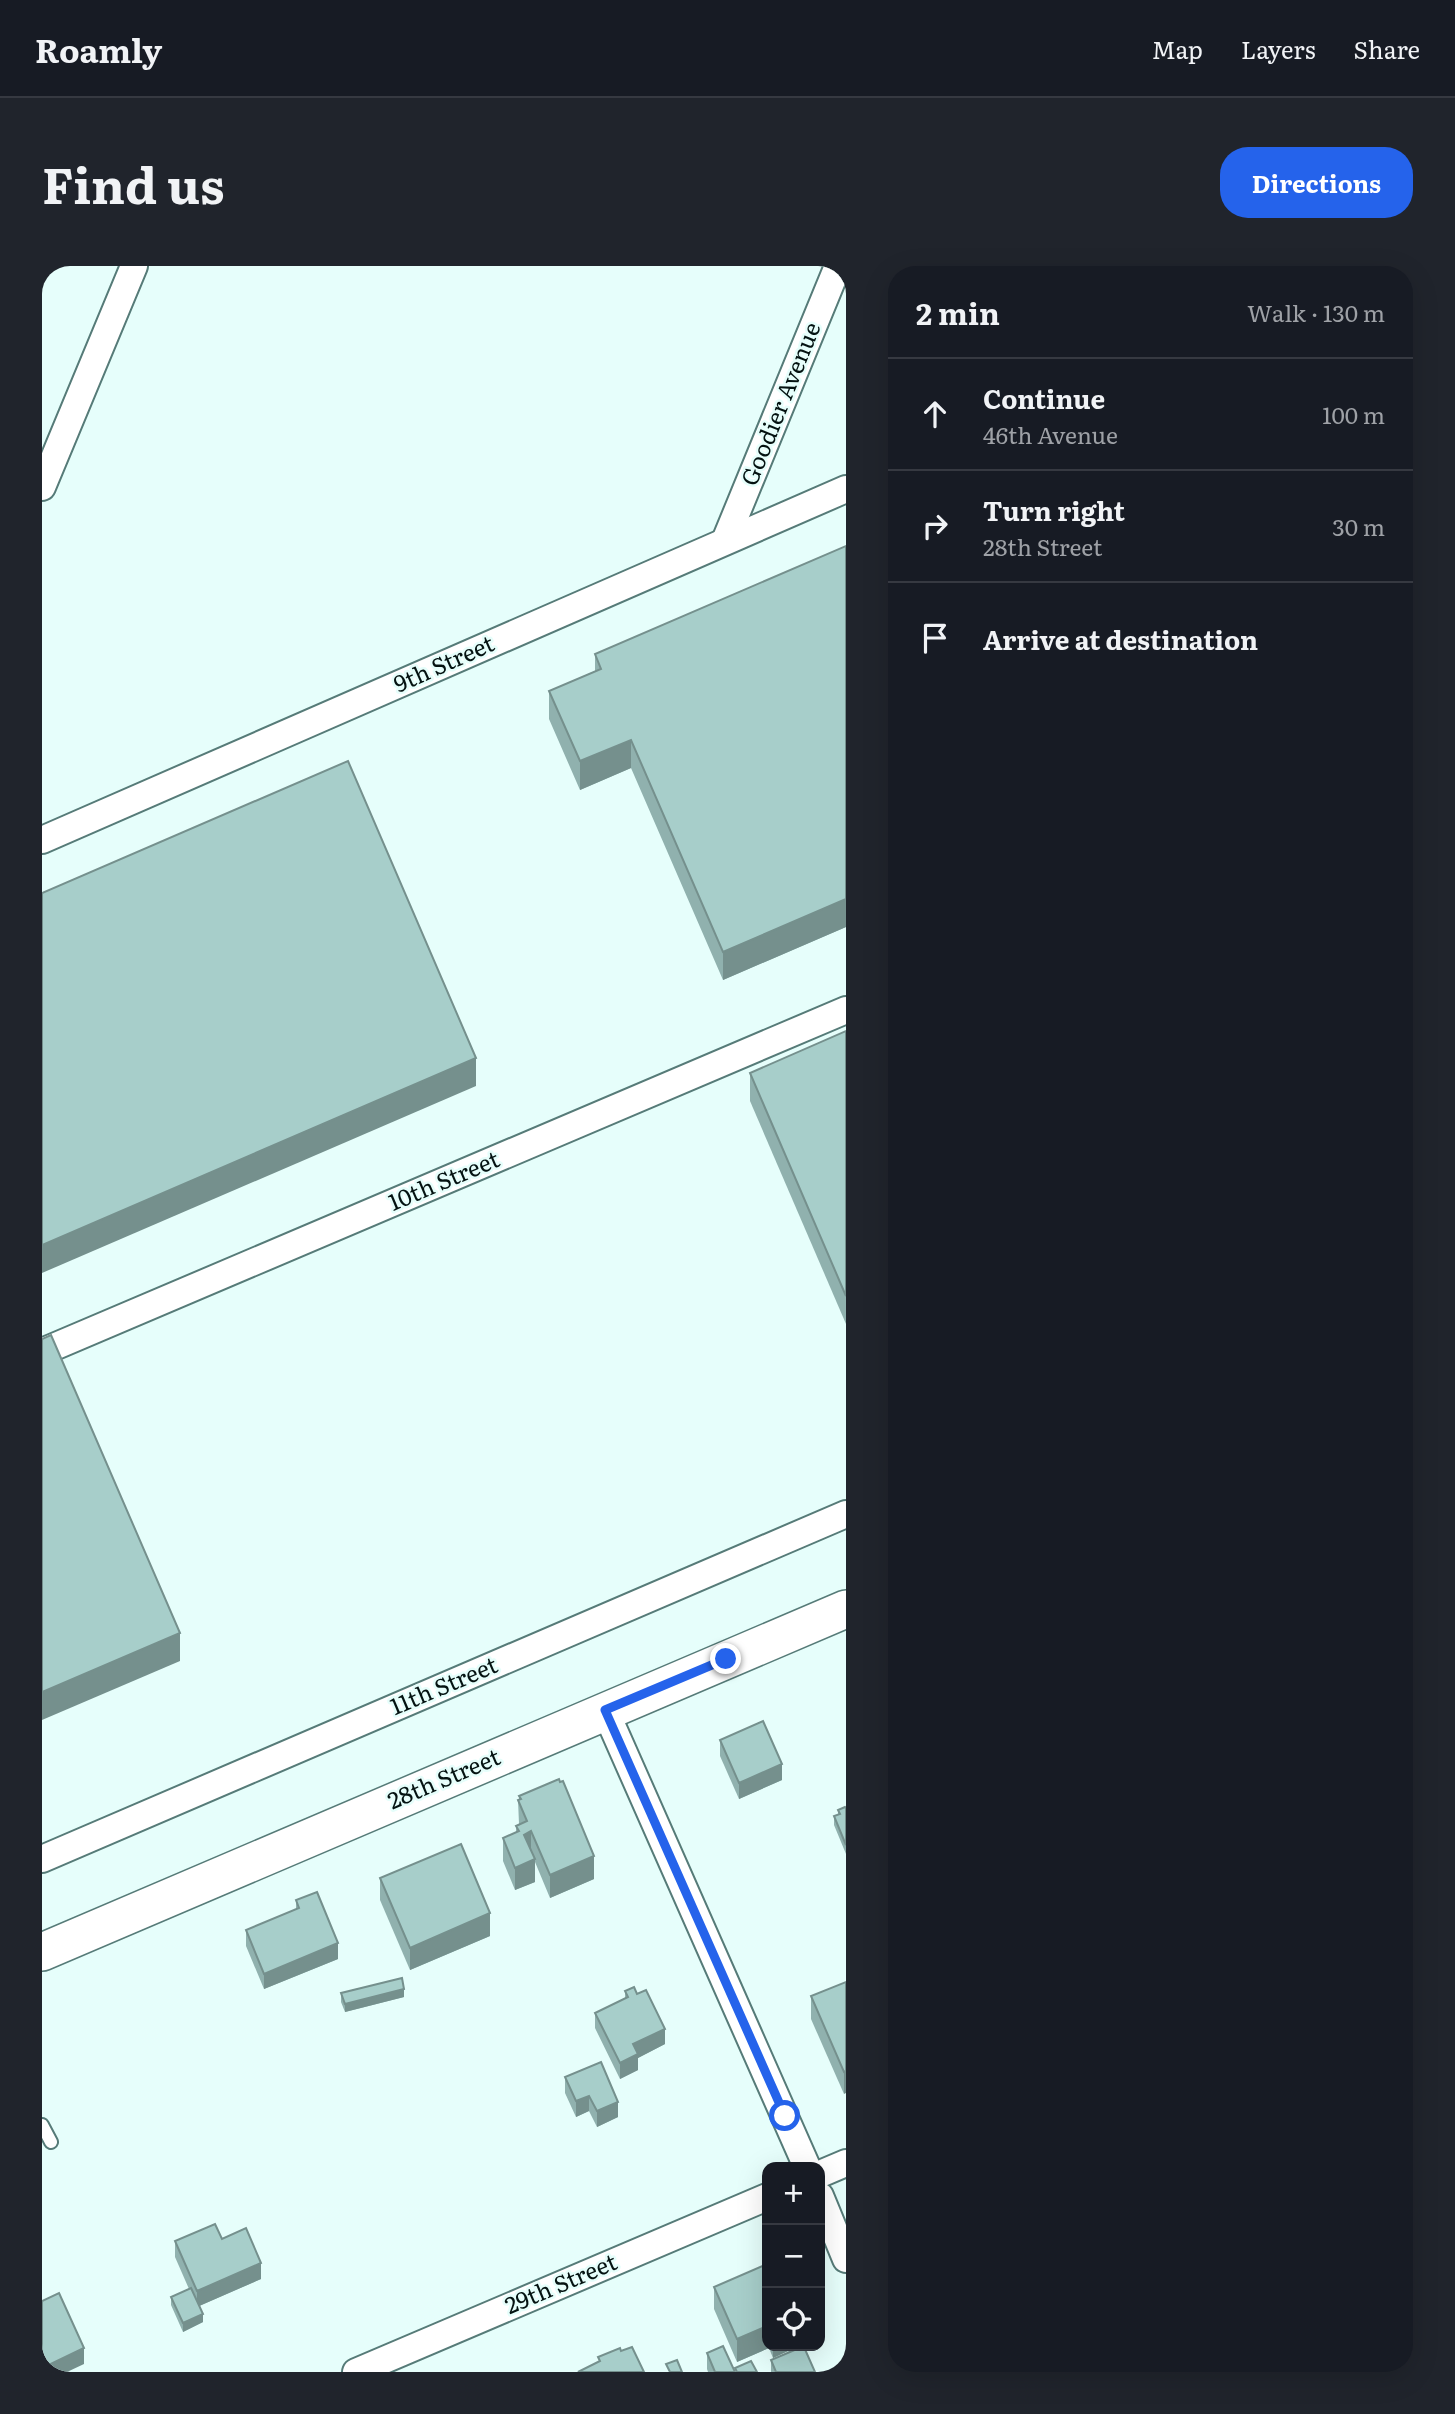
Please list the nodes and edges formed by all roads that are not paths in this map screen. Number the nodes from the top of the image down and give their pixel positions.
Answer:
1 (134, 266) edge
2 (838, 266) edge
3 (42, 487) edge
4 (846, 489) edge
5 (725, 541) junction
6 (42, 840) edge
7 (846, 1010) edge
8 (42, 1352) edge
9 (846, 1514) edge
10 (846, 1609) edge
11 (605, 1710) junction
12 (42, 1859) edge
13 (42, 1952) edge
14 (42, 2125) edge
15 (51, 2143) dead end
16 (805, 2162) edge
17 (846, 2163) edge
18 (825, 2172) edge
19 (762, 2198) edge
20 (825, 2208) edge
21 (846, 2259) edge
22 (356, 2372) edge

1 - 3 street
2 - 5 street, Goodier Avenue
4 - 5 street, 9th Street
5 - 6 street, 9th Street
7 - 8 street, 10th Street
9 - 12 street, 11th Street
10 - 11 main road, 28th Street
11 - 13 main road, 28th Street
11 - 16 street
14 - 15 lane
17 - 18 street
19 - 22 street, 29th Street
20 - 21 street

